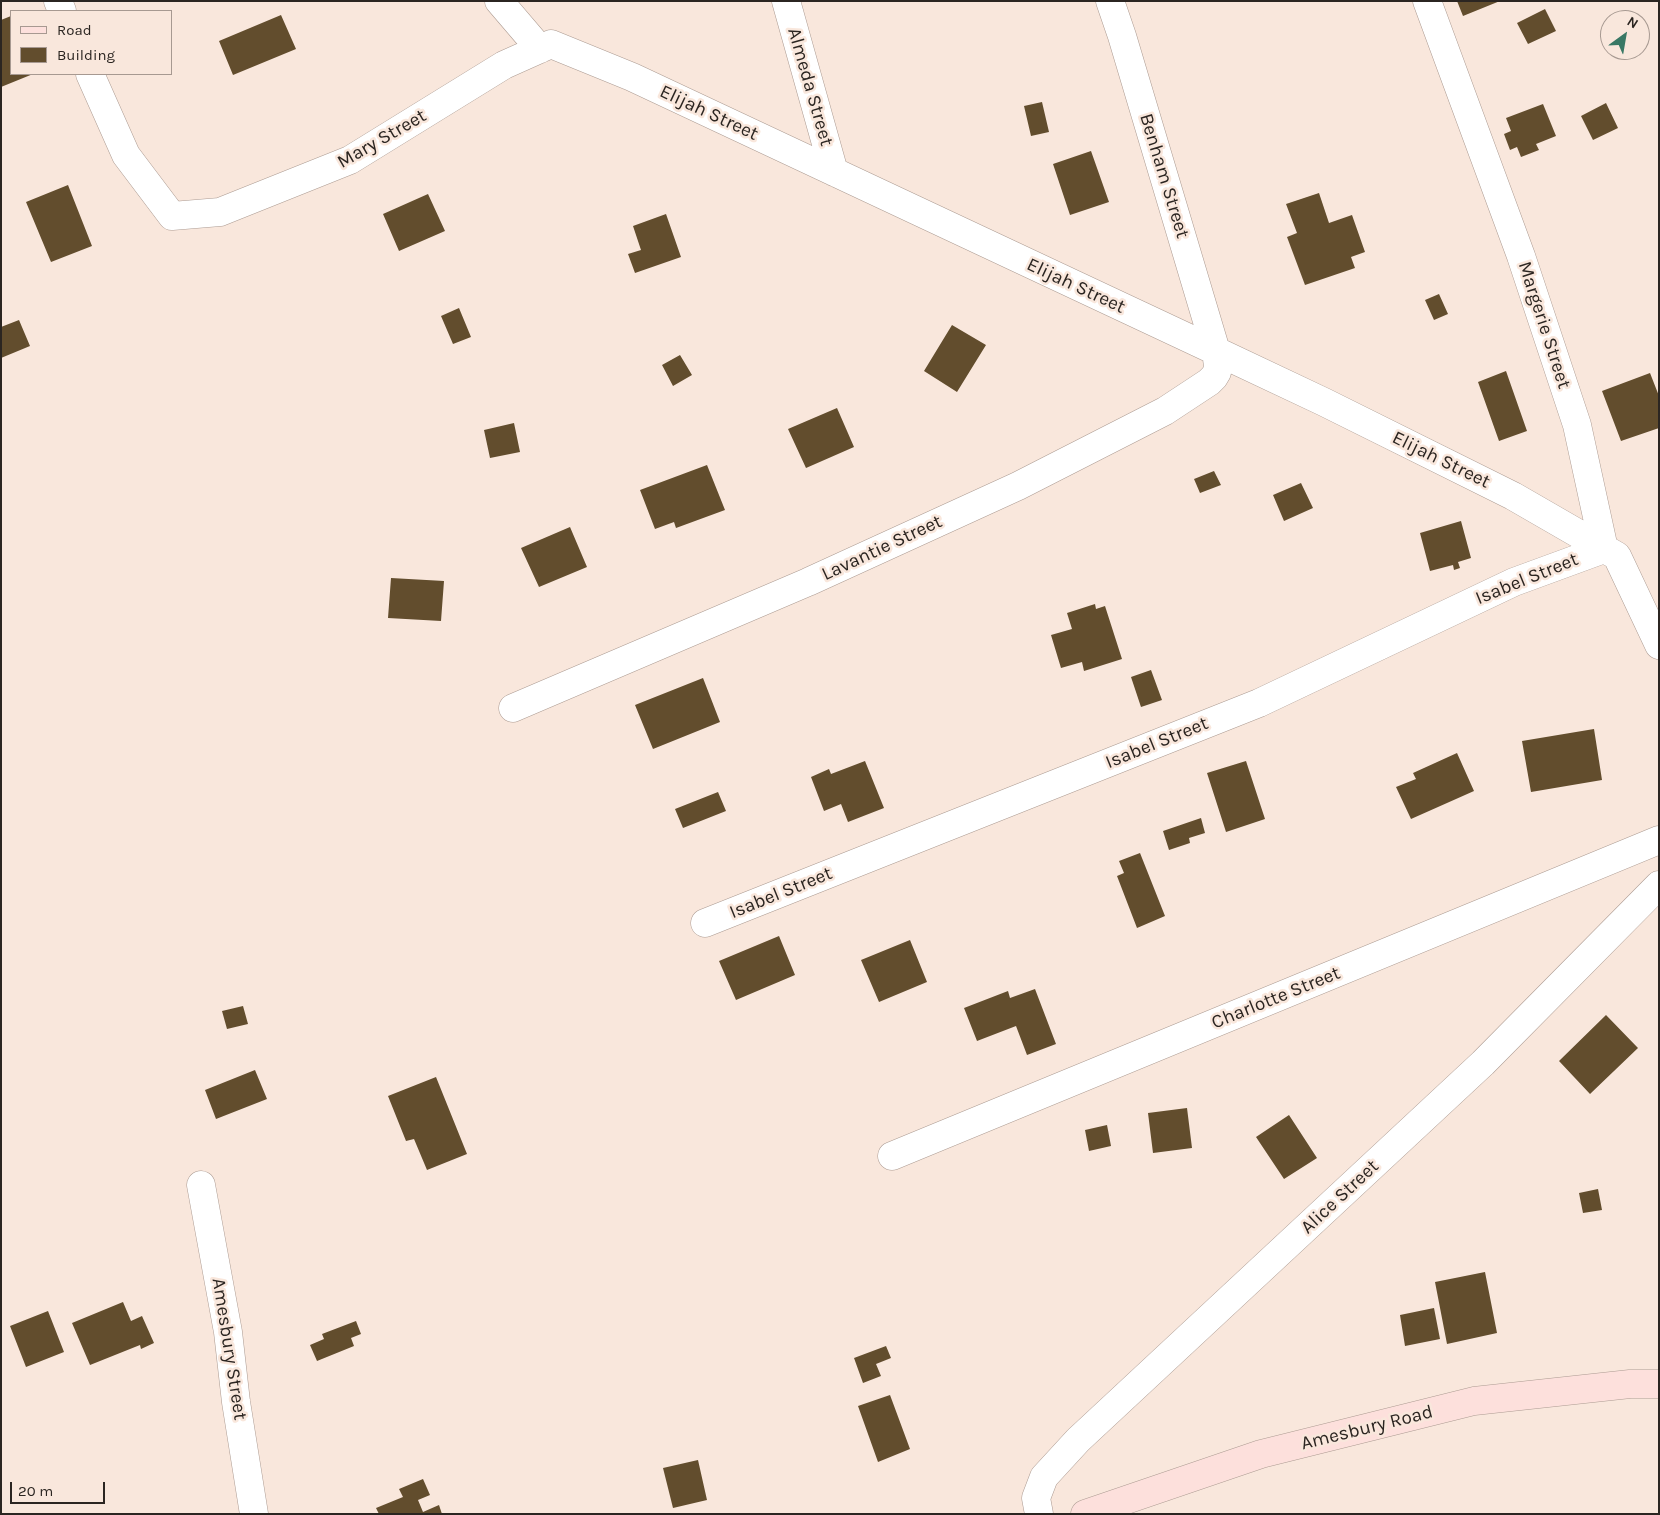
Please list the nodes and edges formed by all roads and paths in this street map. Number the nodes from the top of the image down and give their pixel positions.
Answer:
1 (499, 1) edge
2 (786, 1) edge
3 (1110, 1) edge
4 (1427, 1) edge
5 (540, 49) junction
6 (90, 75) edge
7 (834, 172) junction
8 (1216, 351) junction
9 (1604, 549) junction
10 (1659, 645) edge
11 (514, 708) dead end
12 (1659, 840) edge
13 (1659, 884) edge
14 (704, 923) dead end
15 (892, 1156) dead end
16 (201, 1185) dead end
17 (1659, 1384) edge
18 (254, 1514) edge
19 (1039, 1514) edge
20 (1085, 1514) edge

1 - 5 street
2 - 7 street, Almeda Street
3 - 8 street, Benham Street
4 - 9 street, Margerie Street
5 - 6 street, Mary Street
5 - 7 street, Elijah Street
7 - 8 street, Elijah Street
8 - 9 street, Elijah Street
8 - 11 street, Lavantie Street
9 - 10 street
9 - 14 street, Isabel Street
12 - 15 street, Charlotte Street
13 - 19 street, Alice Street
16 - 18 street, Amesbury Street
17 - 20 main road, Amesbury Road

